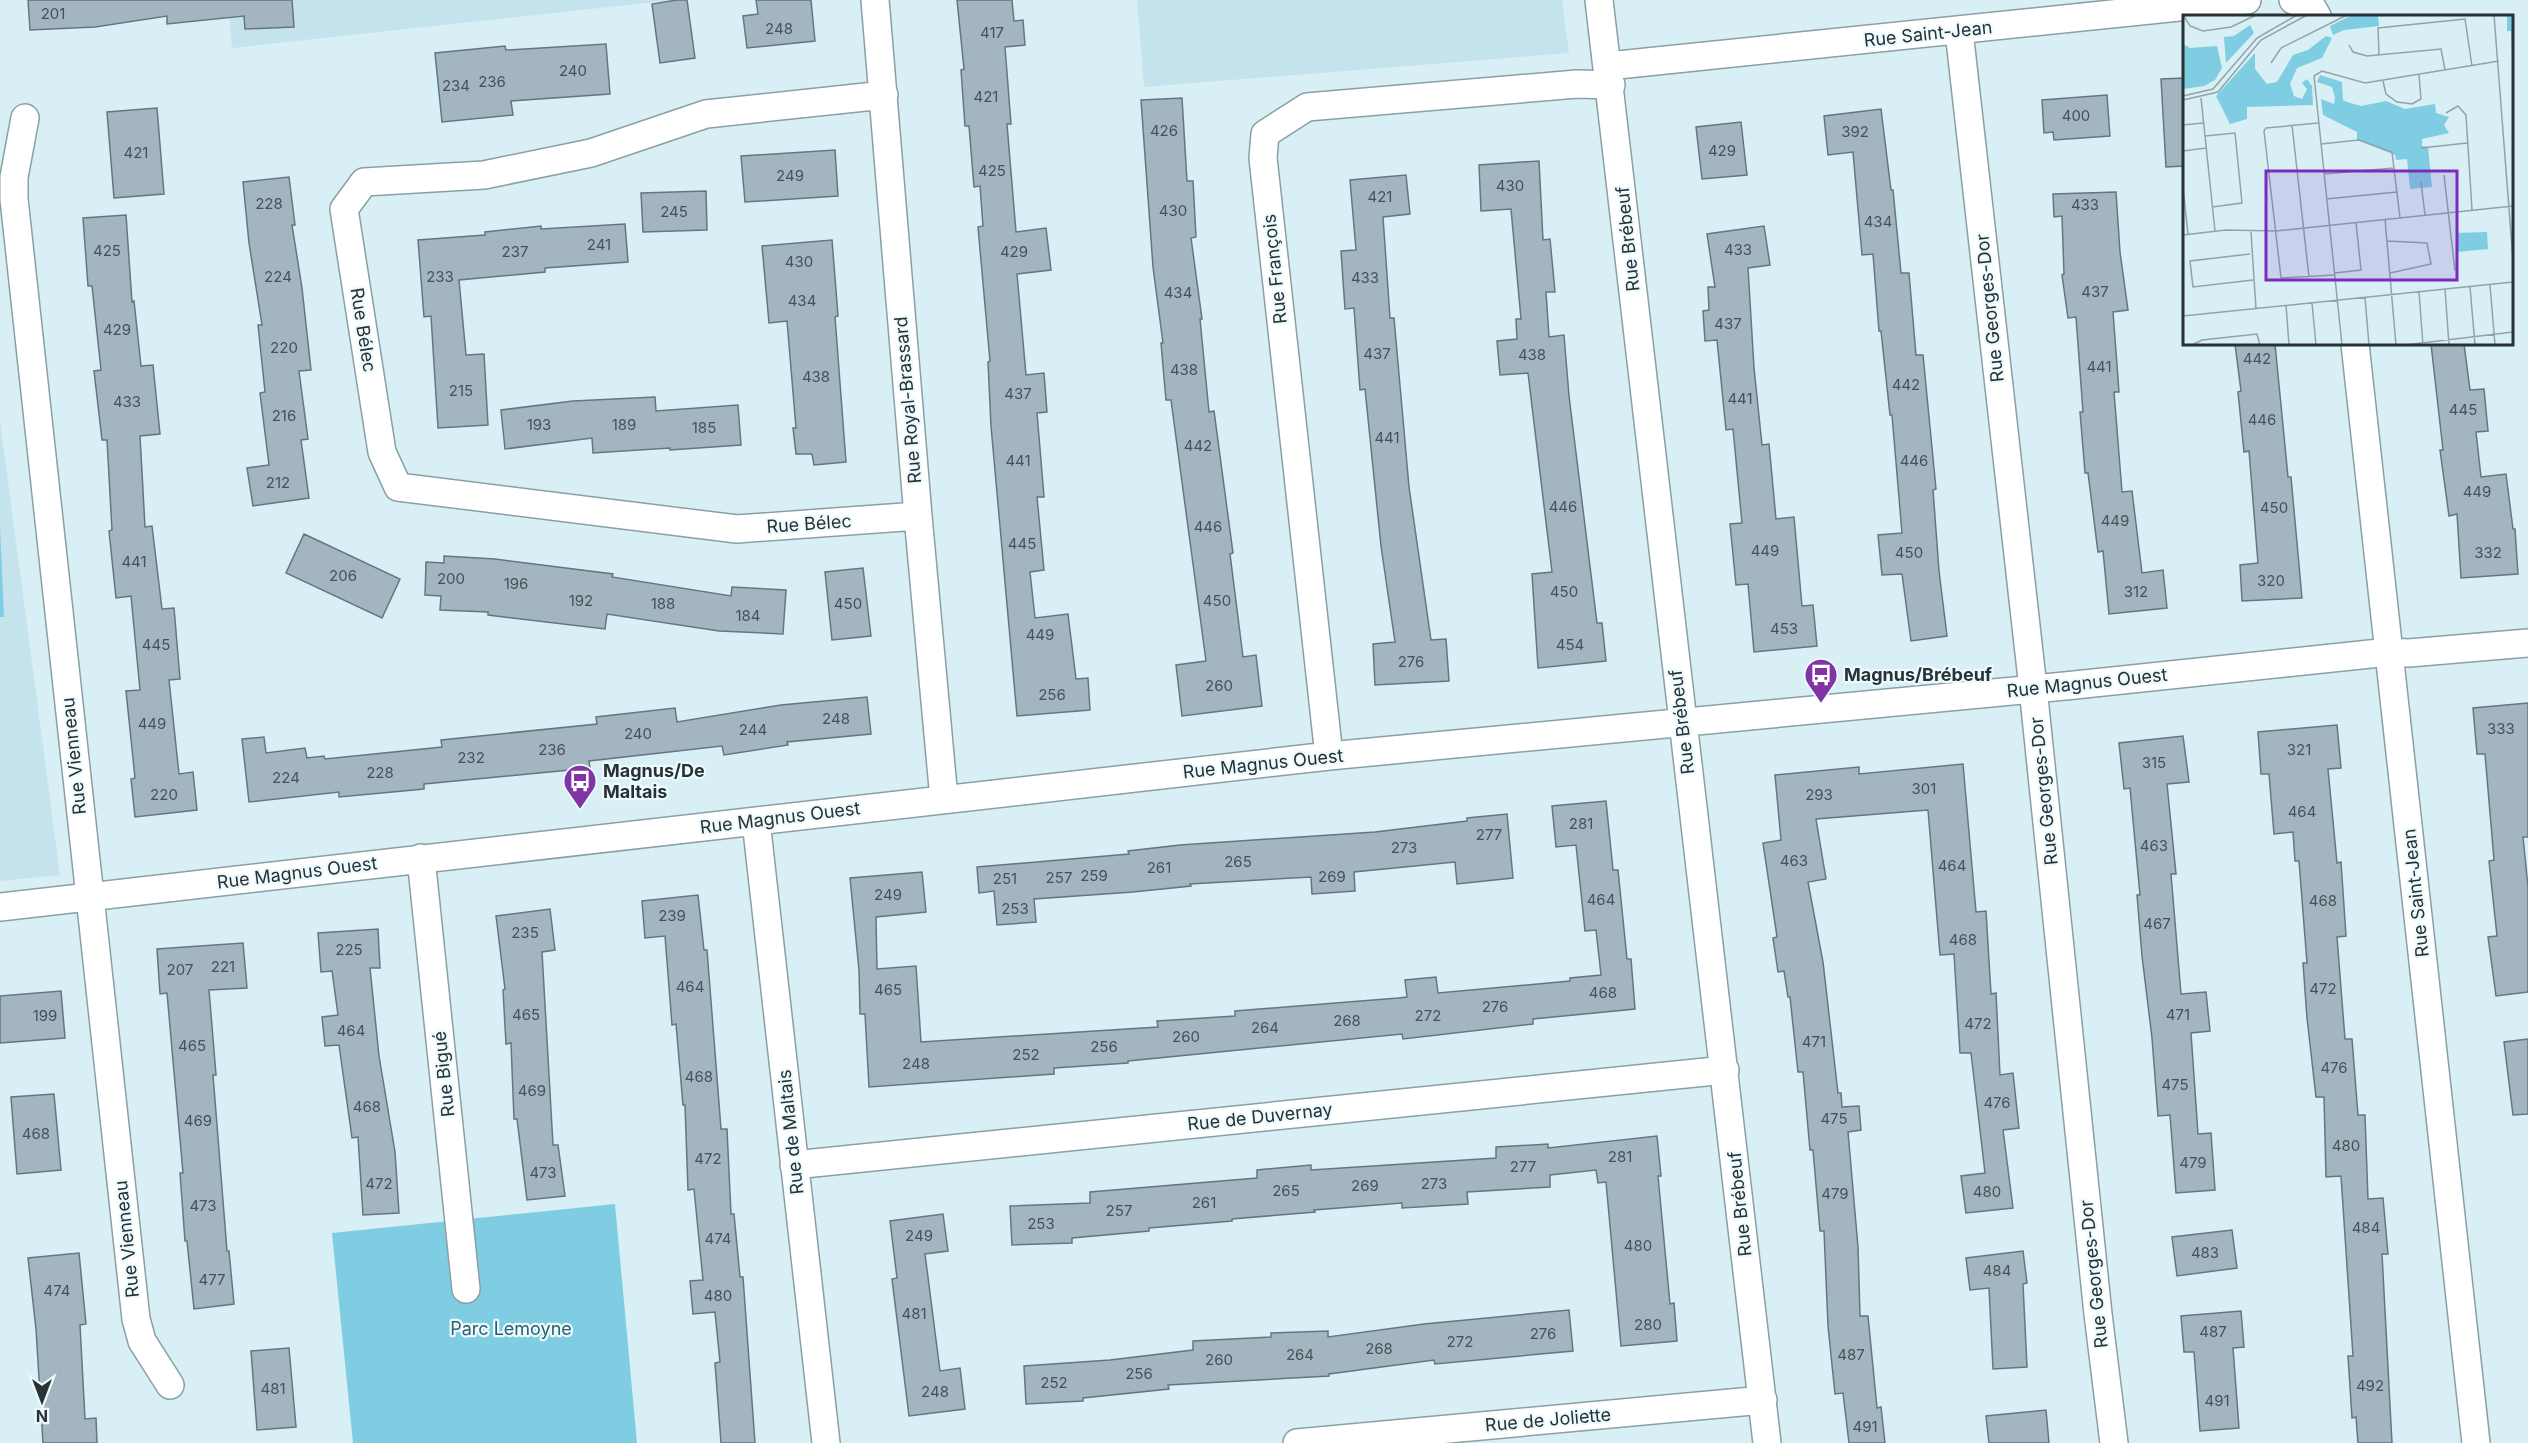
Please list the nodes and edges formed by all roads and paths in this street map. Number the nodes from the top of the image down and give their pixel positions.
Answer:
1 (875, 0) edge
2 (1599, 0) edge
3 (2247, 0) edge
4 (2292, 0) edge
5 (2316, 15) edge
6 (1959, 31) junction
7 (1610, 76) junction
8 (884, 95) junction
9 (25, 118) dead end
10 (2355, 345) edge
11 (918, 516) junction
12 (2528, 643) edge
13 (2389, 651) junction
14 (2033, 688) junction
15 (1682, 720) junction
16 (1329, 756) junction
17 (944, 799) junction
18 (756, 821) junction
19 (421, 858) junction
20 (89, 897) junction
21 (0, 907) edge
22 (1725, 1070) junction
23 (794, 1165) junction
24 (466, 1289) dead end
25 (170, 1385) dead end
26 (1762, 1400) junction
27 (826, 1443) edge
28 (1297, 1443) edge
29 (1767, 1443) edge
30 (2114, 1443) edge
31 (2476, 1443) edge

1 - 8 street, Rue Royal-Brassard
2 - 7 street, Rue Brébeuf
3 - 6 street, Rue Saint-Jean
4 - 5 street
6 - 7 street, Rue Saint-Jean
6 - 14 street, Rue Georges-Dor
7 - 15 street, Rue Brébeuf
7 - 16 street, Rue François
8 - 11 street, Rue Royal-Brassard
8 - 11 street, Rue Bélec
9 - 20 street, Rue Vienneau
10 - 13 street, Rue Saint-Jean
11 - 17 street, Rue Royal-Brassard
12 - 13 street, Rue Magnus Ouest
13 - 14 street, Rue Magnus Ouest
13 - 31 street, Rue Saint-Jean
14 - 15 street, Rue Magnus Ouest
14 - 30 street, Rue Georges-Dor
15 - 16 street, Rue Magnus Ouest
15 - 22 street, Rue Brébeuf
16 - 17 street, Rue Magnus Ouest
17 - 18 street, Rue Magnus Ouest
18 - 19 street, Rue Magnus Ouest
18 - 23 street, Rue de Maltais
19 - 20 street, Rue Magnus Ouest
19 - 24 street, Rue Bigué
20 - 21 street, Rue Magnus Ouest
20 - 25 street, Rue Vienneau
22 - 23 street, Rue de Duvernay
22 - 26 street, Rue Brébeuf
23 - 27 street, Rue de Maltais
26 - 28 street, Rue de Joliette
26 - 29 street, Rue Brébeuf

